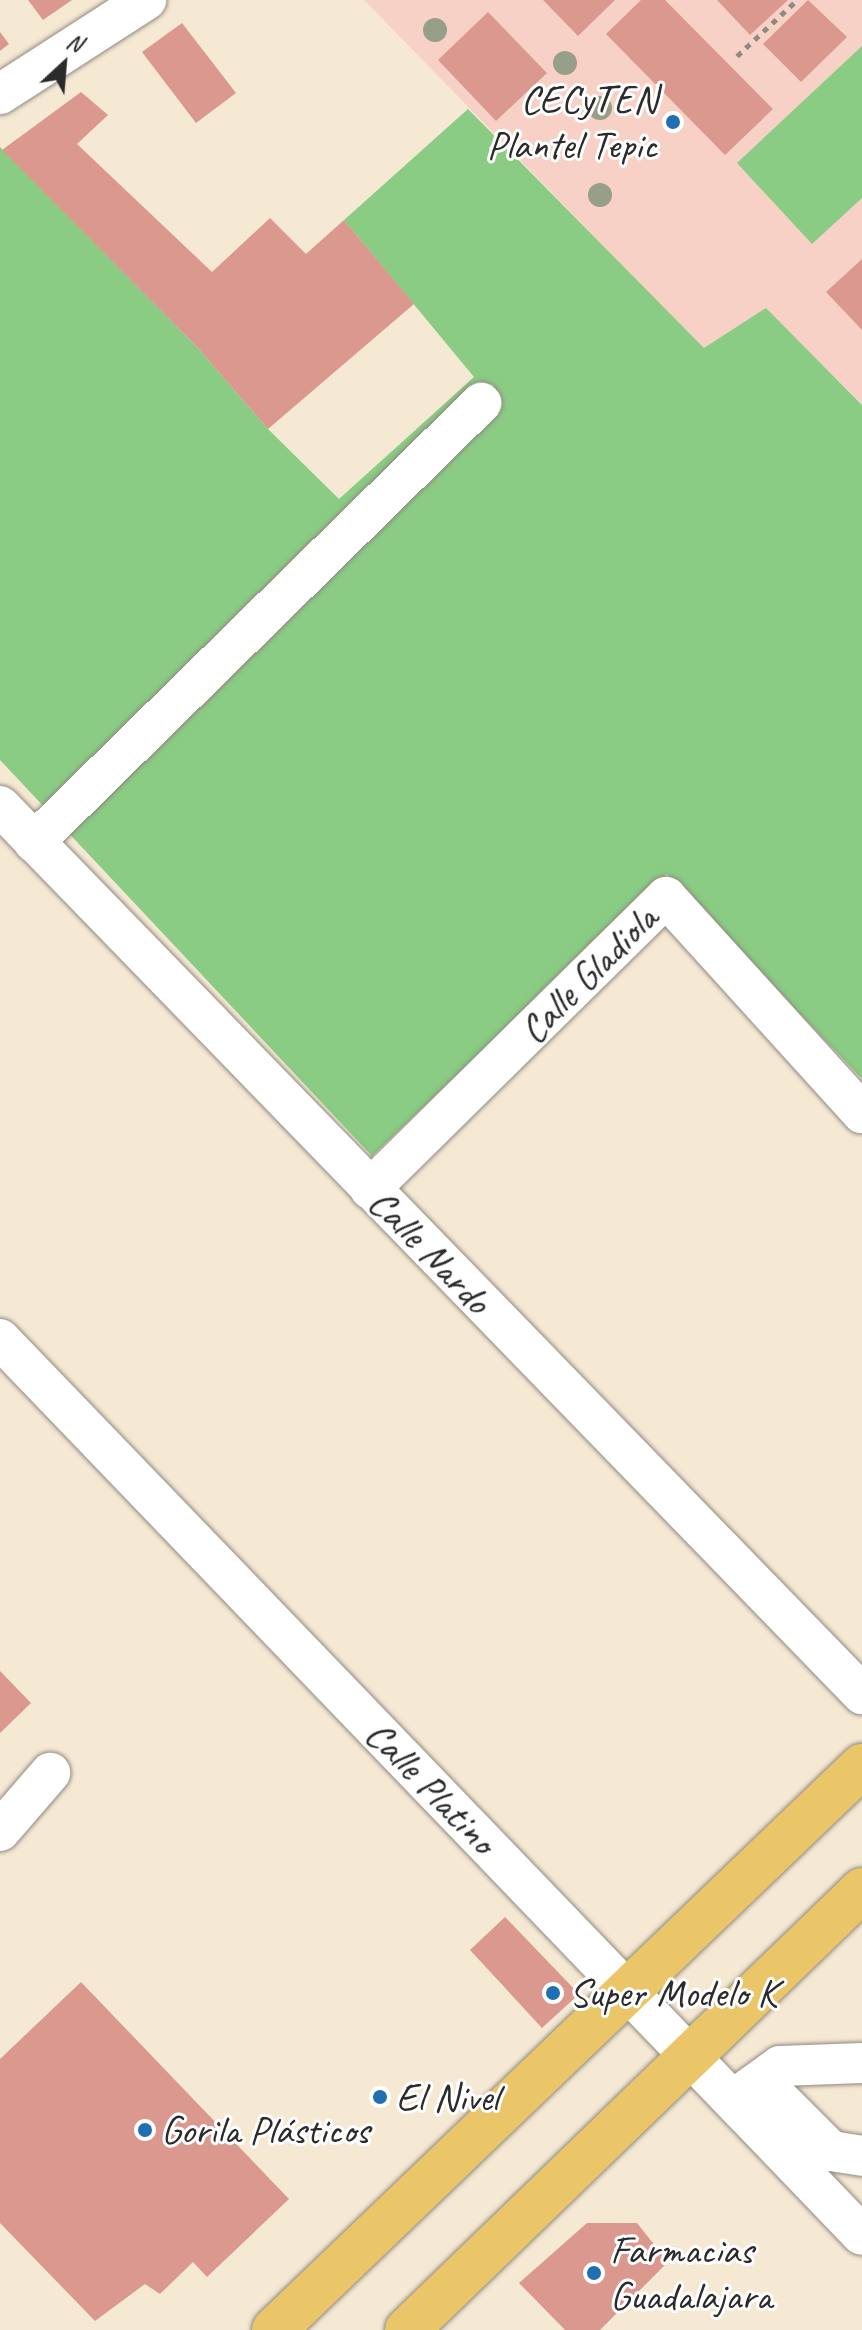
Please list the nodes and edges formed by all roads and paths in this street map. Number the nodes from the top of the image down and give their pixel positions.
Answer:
1 (146, 0) edge
2 (797, 0) edge
3 (737, 56) dead end
4 (0, 94) edge
5 (481, 403) dead end
6 (0, 806) edge
7 (34, 842) junction
8 (862, 1113) edge
9 (370, 1189) junction
10 (0, 1339) edge
11 (862, 1694) edge
12 (862, 1766) edge
13 (50, 1773) dead end
14 (0, 1831) edge
15 (862, 1892) edge
16 (628, 1992) junction
17 (691, 2058) junction
18 (862, 2063) edge
19 (747, 2090) junction
20 (862, 2156) edge
21 (862, 2235) edge
22 (274, 2330) edge
23 (407, 2330) edge

1 - 4 street
2 - 3 path
5 - 7 street
6 - 7 street, Calle Nardo
7 - 9 street, Calle Nardo
8 - 9 street, Calle Gladiola
9 - 11 street, Calle Nardo
10 - 16 street, Calle Platino
12 - 16 main road
13 - 14 street
15 - 17 main road
16 - 17 street, Calle Platino
16 - 22 main road
17 - 19 street, Calle Platino
17 - 23 main road
18 - 19 street
19 - 20 street
19 - 21 street, Calle Platino

